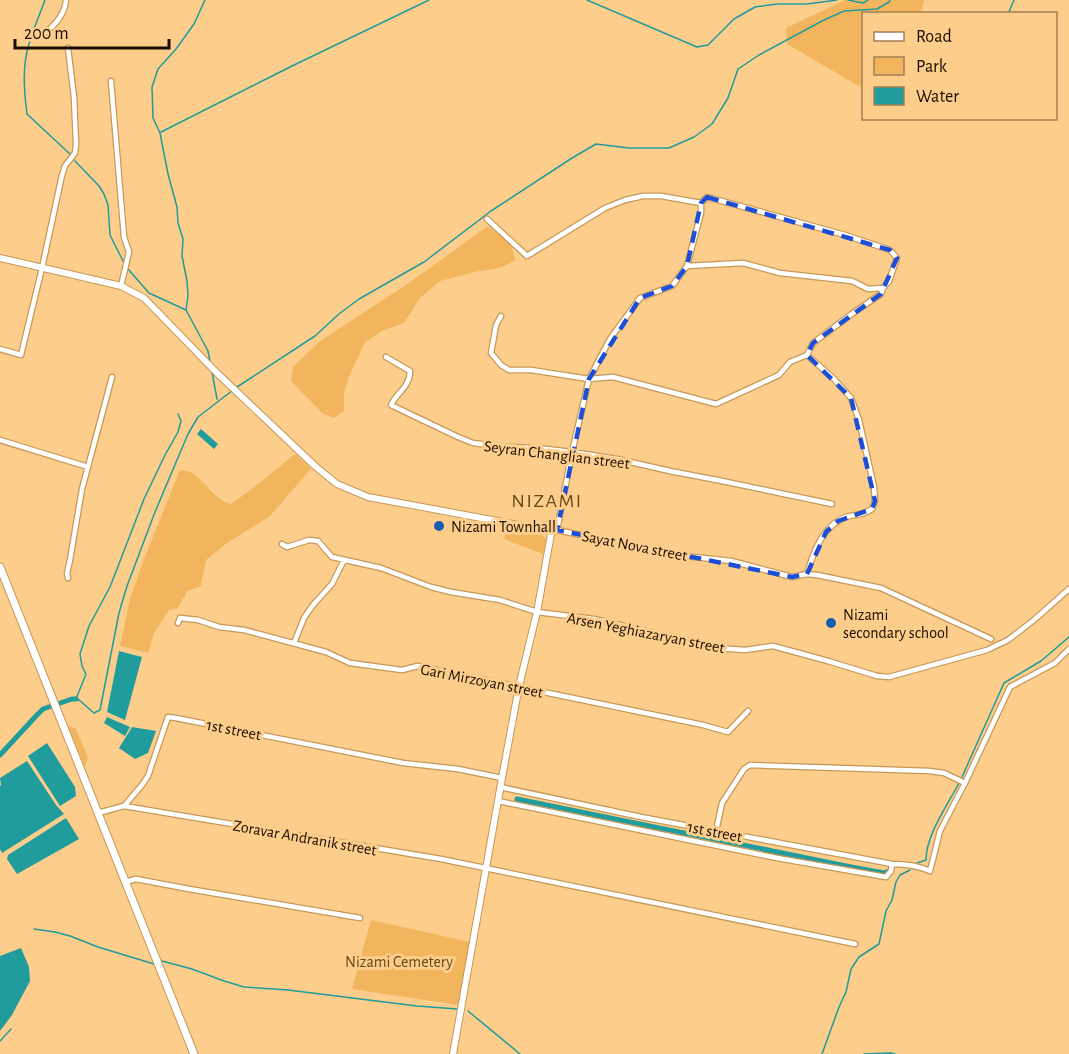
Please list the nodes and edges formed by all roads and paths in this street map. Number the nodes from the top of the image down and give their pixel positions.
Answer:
1 (66, 0) edge
2 (46, 32) dead end
3 (68, 48) dead end
4 (111, 81) dead end
5 (702, 203) junction
6 (487, 219) dead end
7 (0, 258) edge
8 (687, 266) junction
9 (42, 268) junction
10 (121, 286) junction
11 (883, 288) junction
12 (501, 316) dead end
13 (0, 349) edge
14 (807, 355) junction
15 (386, 357) dead end
16 (112, 377) dead end
17 (589, 379) junction
18 (0, 440) edge
19 (572, 452) junction
20 (88, 466) junction
21 (832, 504) dead end
22 (554, 532) junction
23 (282, 544) dead end
24 (344, 560) junction
25 (0, 567) edge
26 (807, 574) junction
27 (68, 578) dead end
28 (1069, 588) edge
29 (537, 612) junction
30 (178, 623) dead end
31 (991, 639) dead end
32 (294, 643) junction
33 (1069, 649) edge
34 (519, 686) junction
35 (748, 711) dead end
36 (502, 778) junction
37 (966, 783) junction
38 (500, 787) junction
39 (498, 801) junction
40 (124, 806) junction
41 (99, 813) junction
42 (641, 817) junction
43 (639, 829) junction
44 (716, 831) junction
45 (892, 864) junction
46 (486, 868) junction
47 (125, 882) junction
48 (360, 918) dead end
49 (855, 944) dead end
50 (194, 1054) edge
51 (453, 1054) edge

1 - 2 street
3 - 9 street
4 - 10 street
5 - 6 street
5 - 8 street
5 - 11 street
7 - 9 main road, Sayat Nova street
8 - 11 street
8 - 17 street
9 - 10 main road, Sayat Nova street
9 - 13 street
10 - 22 main road, Sayat Nova street
11 - 14 street
12 - 17 street
14 - 17 street
14 - 26 street
15 - 19 street, Seyran Changlian street
16 - 20 street
17 - 19 street
18 - 20 street
19 - 21 street, Seyran Changlian street
19 - 22 street
20 - 27 street
22 - 26 street, Sayat Nova street
22 - 29 main road
23 - 24 street, Arsen Yeghiazaryan street
24 - 29 street, Arsen Yeghiazaryan street
24 - 32 street
25 - 41 main road
26 - 31 street, Sayat Nova street
28 - 29 street, Arsen Yeghiazaryan street
29 - 34 main road
30 - 32 street, Gari Mirzoyan street
32 - 34 street, Gari Mirzoyan street
33 - 37 street
34 - 35 street, Gari Mirzoyan street
34 - 36 main road
36 - 38 main road
36 - 40 street, 1st street
37 - 44 street
37 - 45 street, 1st street
38 - 39 main road
38 - 42 street, 1st street
39 - 43 street
39 - 46 main road
40 - 41 street
40 - 46 street, Zoravar Andranik street
41 - 47 main road
42 - 43 street
42 - 44 street, 1st street
43 - 45 street
44 - 45 street, 1st street
46 - 49 street, Zoravar Andranik street
46 - 51 main road
47 - 48 street
47 - 50 main road

